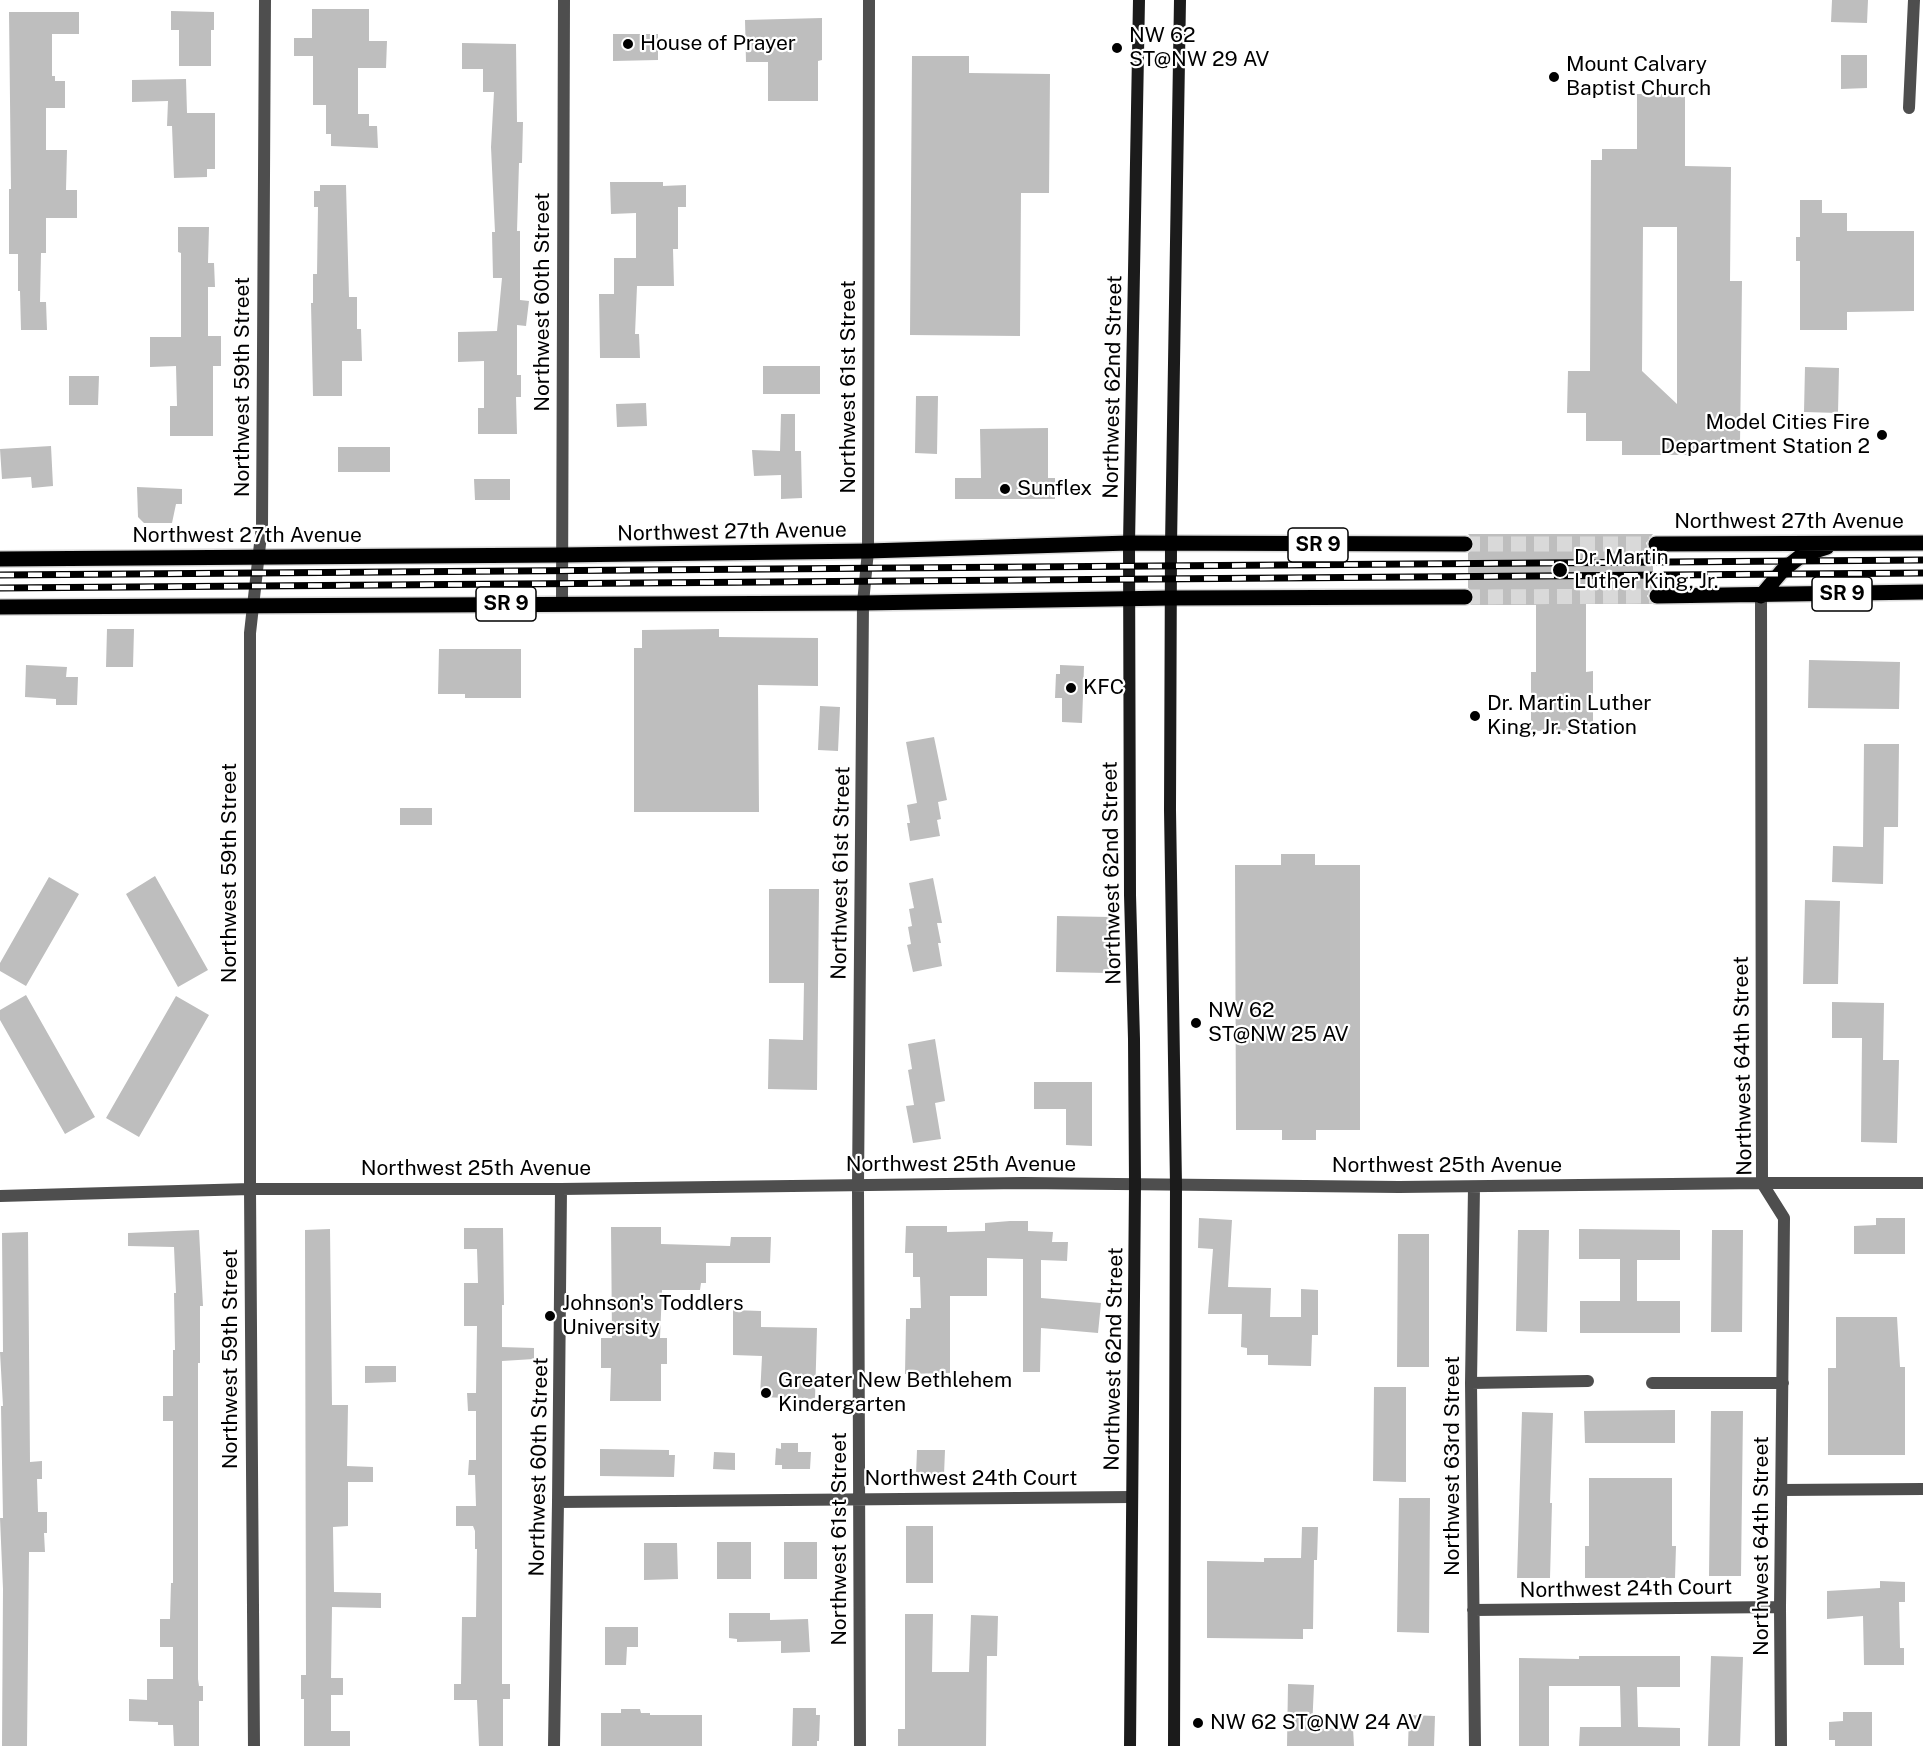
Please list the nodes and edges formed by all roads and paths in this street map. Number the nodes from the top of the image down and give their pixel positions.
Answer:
1 (265, 0) edge
2 (564, 0) edge
3 (869, 0) edge
4 (1139, 0) edge
5 (1180, 0) edge
6 (1914, 0) edge
7 (1909, 108) dead end
8 (1129, 543) junction
9 (1839, 543) junction
10 (1923, 543) edge
11 (1465, 544) tunnel mouth
12 (1656, 544) tunnel mouth
13 (1171, 545) junction
14 (868, 551) junction
15 (561, 555) junction
16 (258, 556) junction
17 (0, 559) edge
18 (1923, 592) edge
19 (1657, 596) tunnel mouth
20 (1761, 596) junction
21 (1465, 597) tunnel mouth
22 (1171, 598) junction
23 (1130, 599) junction
24 (863, 603) junction
25 (562, 604) junction
26 (252, 605) junction
27 (0, 606) edge
28 (1762, 1183) junction
29 (1923, 1183) edge
30 (1135, 1184) junction
31 (858, 1185) junction
32 (1176, 1185) junction
33 (1474, 1187) junction
34 (250, 1189) junction
35 (561, 1189) junction
36 (0, 1196) edge
37 (1588, 1382) dead end
38 (1471, 1383) junction
39 (1652, 1383) dead end
40 (1783, 1383) junction
41 (1782, 1490) junction
42 (1923, 1490) edge
43 (1132, 1497) junction
44 (859, 1499) junction
45 (558, 1502) junction
46 (1780, 1607) junction
47 (1473, 1610) junction
48 (254, 1746) edge
49 (554, 1746) edge
50 (860, 1746) edge
51 (1130, 1746) edge
52 (1174, 1746) edge
53 (1475, 1746) edge
54 (1782, 1746) edge

1 - 16 street, Northwest 59th Street
2 - 15 street, Northwest 60th Street
3 - 14 street, Northwest 61st Street
4 - 8 main road, Northwest 62nd Street
5 - 13 main road
6 - 7 street
8 - 13 main road, Northwest 27th Avenue / SR 9
8 - 14 main road, Northwest 27th Avenue / SR 9
8 - 23 main road, Northwest 62nd Street
9 - 10 main road, Northwest 27th Avenue
9 - 12 main road, Northwest 27th Avenue
9 - 20 main road
11 - 13 main road, Northwest 27th Avenue / SR 9
13 - 22 main road
14 - 15 main road, Northwest 27th Avenue / SR 9
14 - 24 street, Northwest 61st Street
15 - 16 main road, Northwest 27th Avenue / SR 9
15 - 25 street, Northwest 60th Street
16 - 17 main road, Northwest 27th Avenue / SR 9
16 - 26 street, Northwest 59th Street
18 - 20 main road, SR 9
19 - 20 main road, SR 9
20 - 28 street, Northwest 64th Street
21 - 22 main road, SR 9
22 - 23 main road, SR 9
22 - 32 main road
23 - 24 main road, SR 9
23 - 30 main road, Northwest 62nd Street
24 - 25 main road, SR 9
24 - 31 street, Northwest 61st Street
25 - 26 main road, SR 9
26 - 27 main road, SR 9
26 - 34 street, Northwest 59th Street
28 - 29 street, Northwest 25th Avenue
28 - 33 street, Northwest 25th Avenue
28 - 40 street, Northwest 64th Street
30 - 31 street, Northwest 25th Avenue
30 - 32 street, Northwest 25th Avenue
30 - 43 main road, Northwest 62nd Street
31 - 35 street, Northwest 25th Avenue
31 - 44 street, Northwest 61st Street
32 - 33 street, Northwest 25th Avenue
32 - 52 main road
33 - 38 street, Northwest 63rd Street
34 - 35 street, Northwest 25th Avenue
34 - 36 street, Northwest 25th Avenue
34 - 48 street, Northwest 59th Street
35 - 45 street, Northwest 60th Street
37 - 38 street
38 - 47 street, Northwest 63rd Street
39 - 40 street
40 - 41 street, Northwest 64th Street
41 - 42 street
41 - 46 street, Northwest 64th Street
43 - 44 street, Northwest 24th Court
43 - 51 main road, Northwest 62nd Street
44 - 45 street, Northwest 24th Court
44 - 50 street, Northwest 61st Street
45 - 49 street, Northwest 60th Street
46 - 47 street, Northwest 24th Court
46 - 54 street, Northwest 64th Street
47 - 53 street, Northwest 63rd Street

